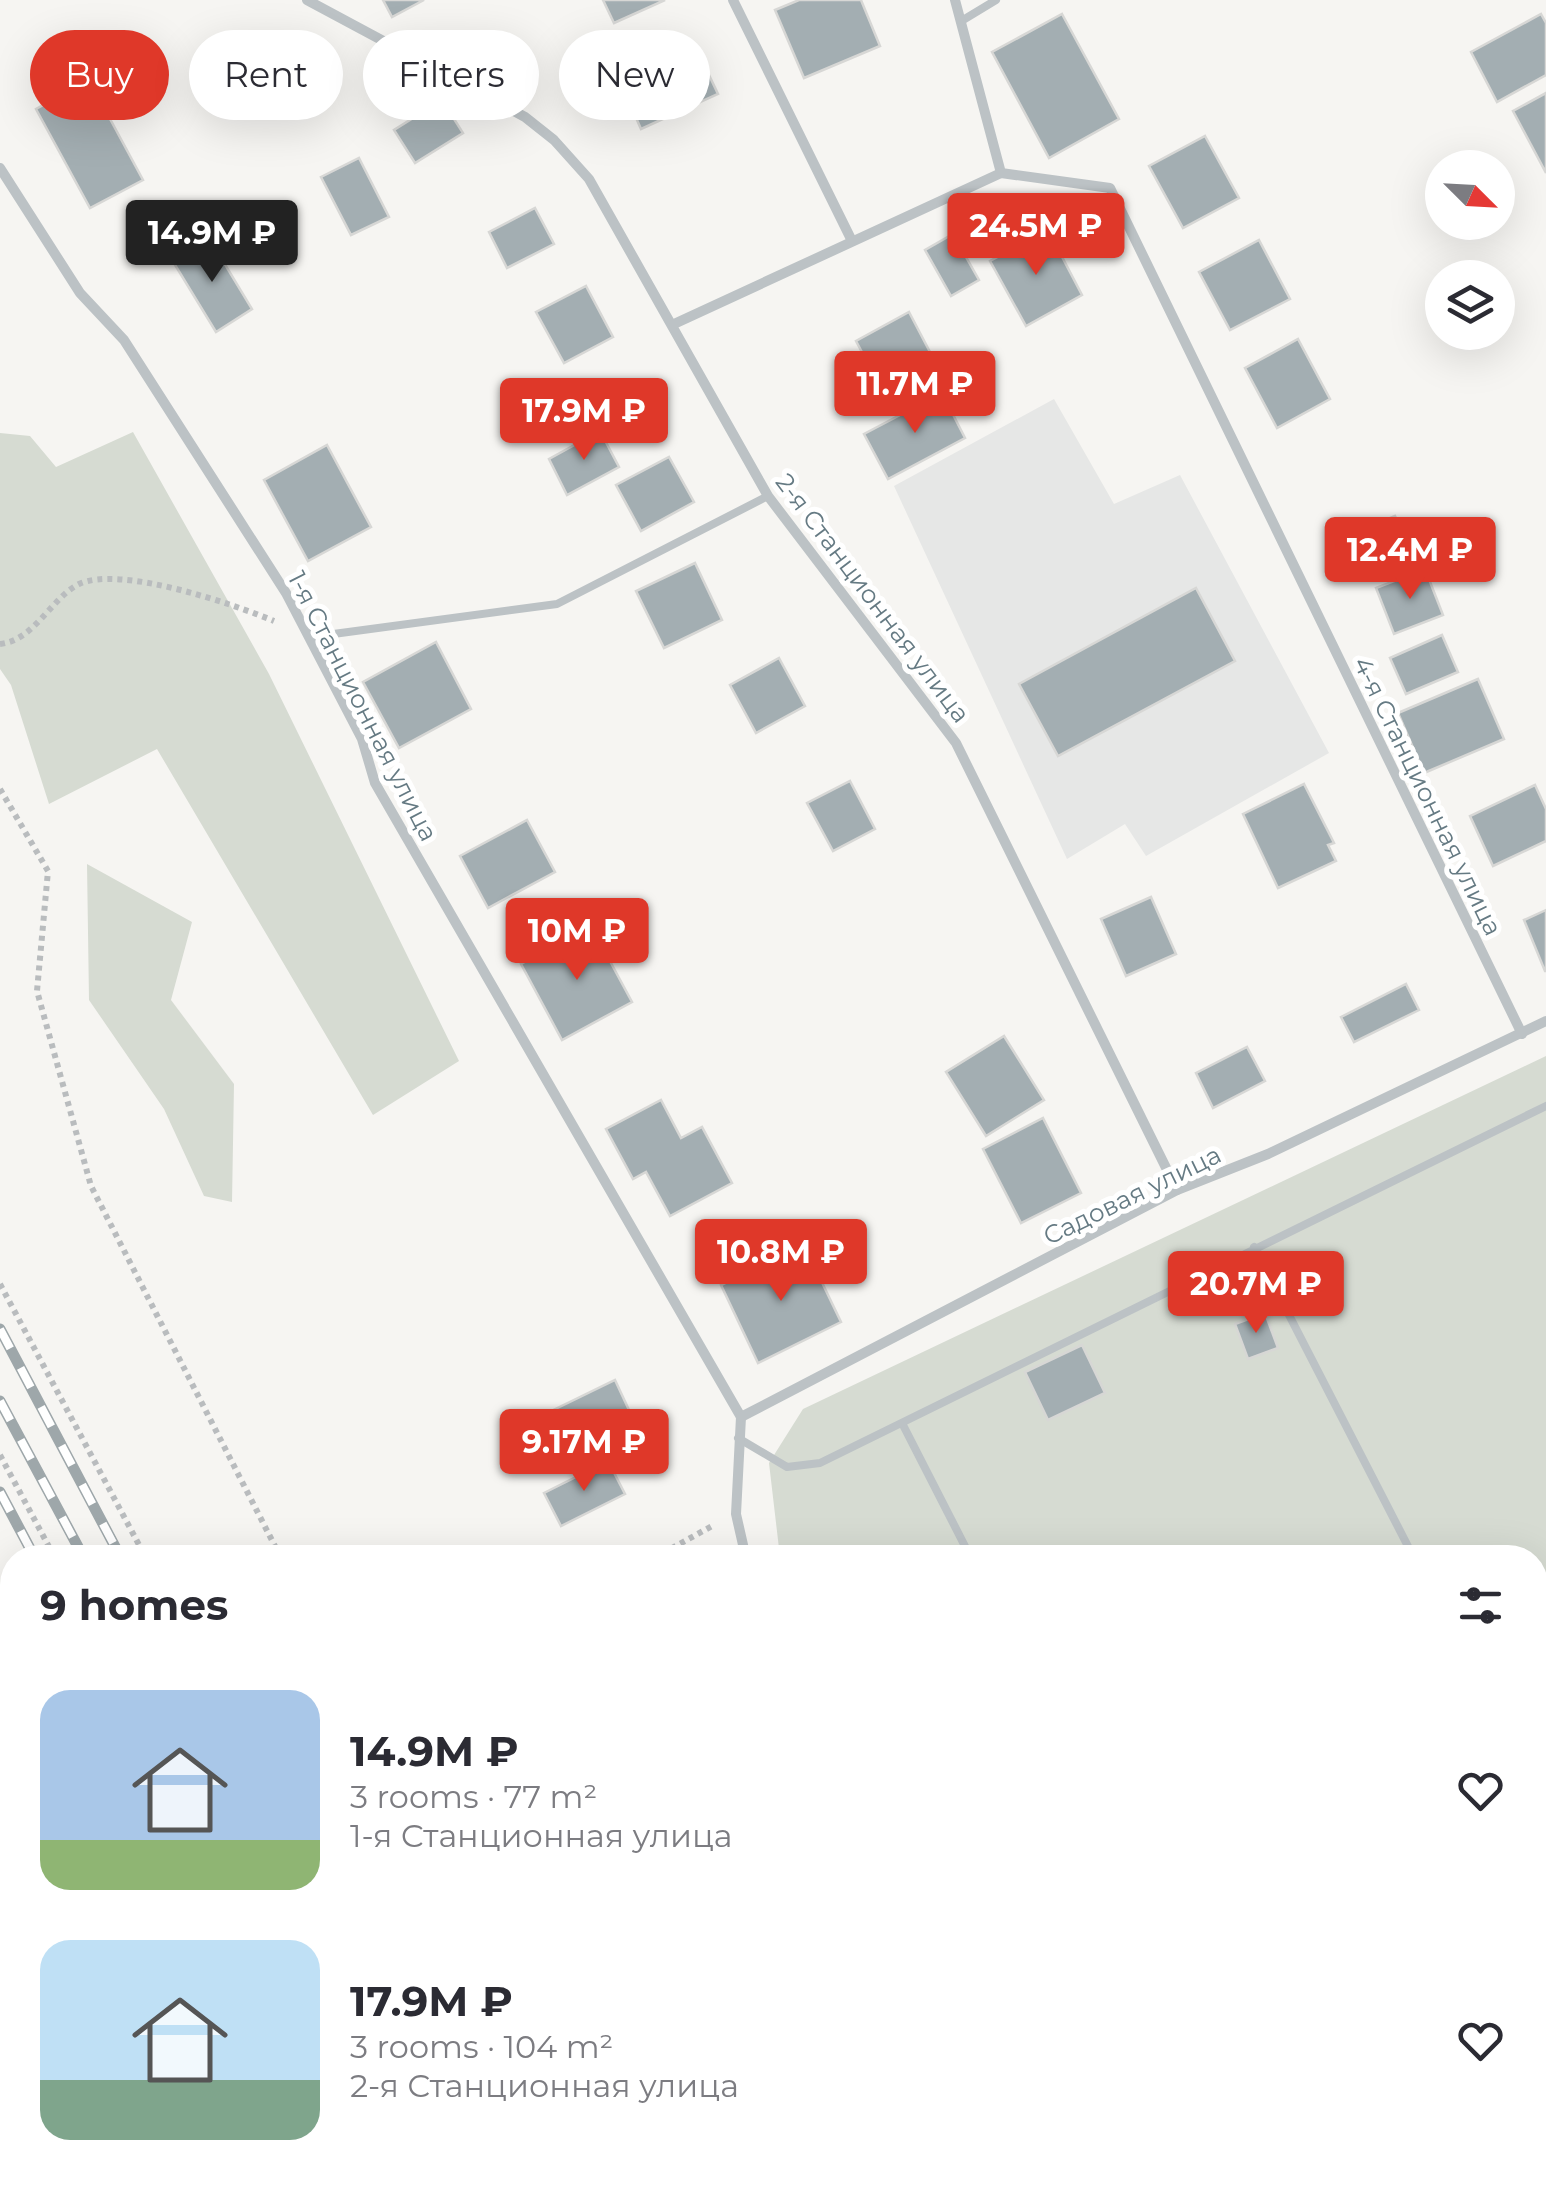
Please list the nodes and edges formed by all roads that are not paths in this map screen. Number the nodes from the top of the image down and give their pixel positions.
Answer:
1 (307, 0) edge
2 (733, 0) edge
3 (954, 0) edge
4 (996, 0) edge
5 (963, 20) junction
6 (0, 168) edge
7 (1001, 173) junction
8 (851, 240) junction
9 (674, 324) junction
10 (768, 496) junction
11 (311, 637) junction
12 (1546, 1021) edge
13 (1522, 1034) junction
14 (1546, 1106) edge
15 (1178, 1190) junction
16 (1254, 1248) junction
17 (741, 1416) junction
18 (903, 1425) junction
19 (738, 1438) junction
20 (743, 1545) edge
21 (964, 1545) edge
22 (1407, 1545) edge

1 - 9 street, 2-я Станционная улица
2 - 8 street
3 - 5 street
4 - 5 lane
5 - 7 street
6 - 11 street, 1-я Станционная улица
7 - 8 street
7 - 13 street, 4-я Станционная улица
8 - 9 street
9 - 10 street, 2-я Станционная улица
10 - 11 lane
10 - 15 street, 2-я Станционная улица
11 - 17 street, 1-я Станционная улица
12 - 13 street, Садовая улица
13 - 15 street, Садовая улица
14 - 16 lane
15 - 17 street, Садовая улица
16 - 18 lane
16 - 22 lane
17 - 19 street
18 - 19 lane
18 - 21 lane
19 - 20 street

